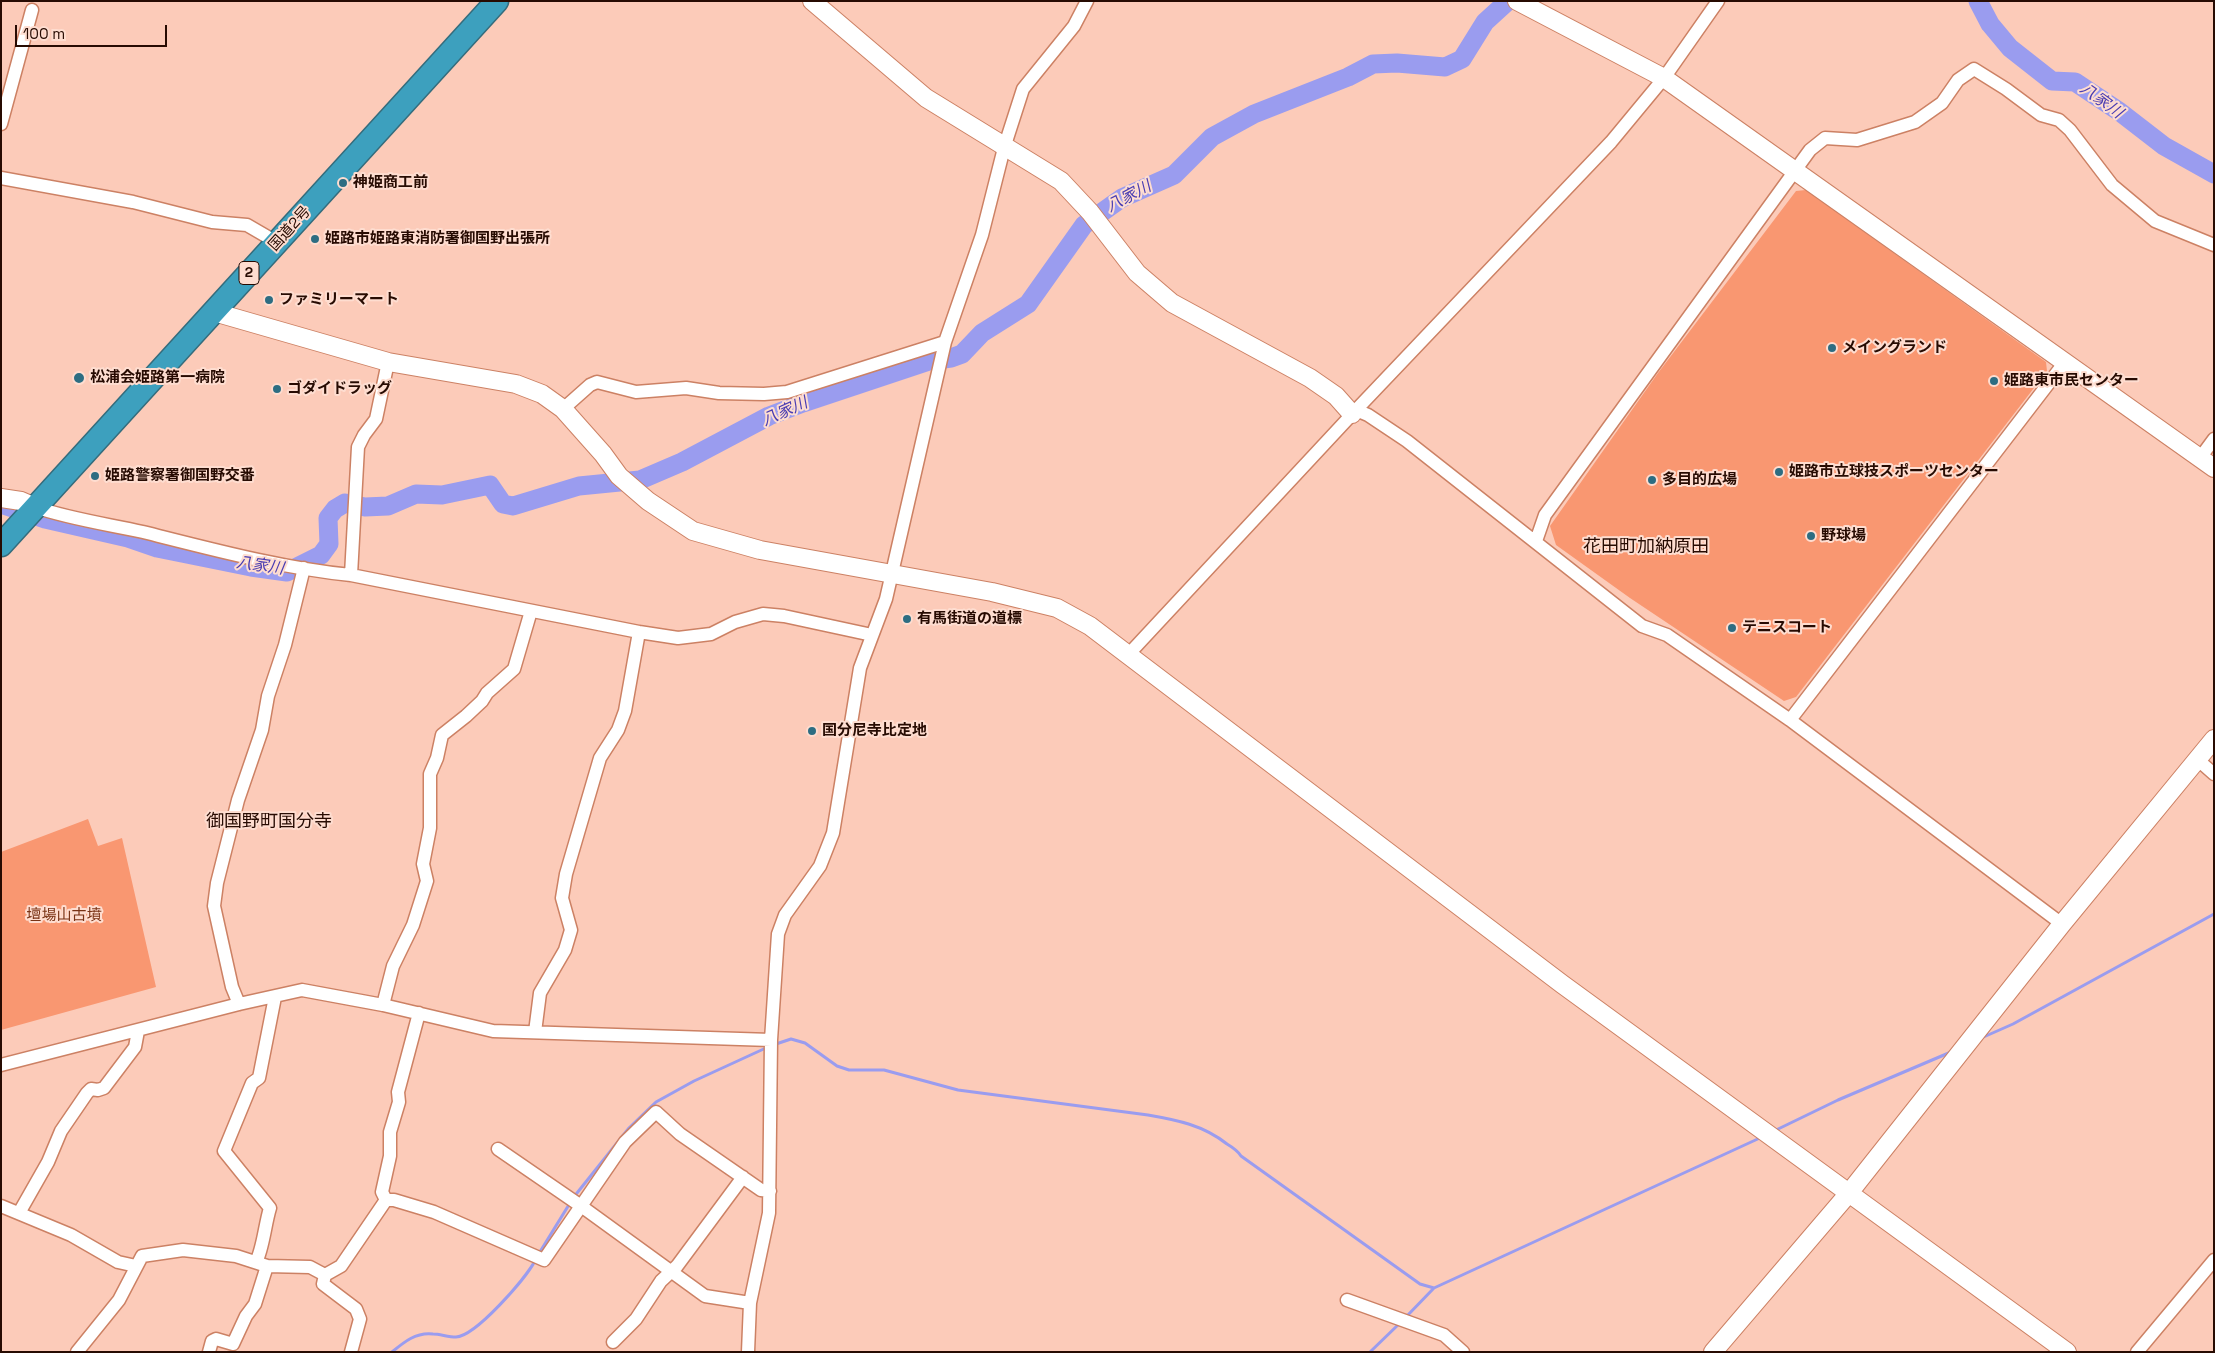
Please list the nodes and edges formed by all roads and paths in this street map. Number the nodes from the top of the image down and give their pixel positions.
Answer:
1 (497, 1) edge
2 (812, 1) edge
3 (1087, 1) edge
4 (1518, 1) edge
5 (1718, 1) edge
6 (32, 10) dead end
7 (1664, 78) junction
8 (1, 124) edge
9 (1004, 148) junction
10 (1796, 171) junction
11 (1, 178) edge
12 (278, 242) junction
13 (2214, 245) edge
14 (214, 312) junction
15 (945, 342) junction
16 (388, 362) junction
17 (2065, 362) junction
18 (563, 409) junction
19 (1354, 412) junction
20 (2214, 439) edge
21 (2207, 463) edge
22 (1, 498) edge
23 (35, 507) junction
24 (1536, 542) junction
25 (1, 545) edge
26 (304, 568) junction
27 (351, 575) junction
28 (893, 575) junction
29 (531, 612) junction
30 (639, 632) junction
31 (872, 635) junction
32 (1127, 656) junction
33 (1790, 720) junction
34 (2214, 739) edge
35 (2197, 759) junction
36 (2214, 774) edge
37 (2062, 924) junction
38 (275, 997) junction
39 (240, 1004) junction
40 (383, 1005) junction
41 (419, 1013) junction
42 (138, 1031) junction
43 (535, 1032) junction
44 (771, 1040) junction
45 (1, 1065) edge
46 (498, 1149) dead end
47 (742, 1177) junction
48 (770, 1192) junction
49 (1849, 1193) junction
50 (386, 1200) junction
51 (1, 1206) edge
52 (581, 1206) junction
53 (19, 1213) junction
54 (2214, 1260) edge
55 (262, 1264) junction
56 (136, 1266) junction
57 (670, 1271) junction
58 (325, 1275) junction
59 (1347, 1300) dead end
60 (750, 1303) junction
61 (614, 1342) dead end
62 (77, 1352) edge
63 (209, 1352) edge
64 (351, 1352) edge
65 (748, 1352) edge
66 (1463, 1352) edge
67 (1713, 1352) edge
68 (2067, 1352) edge
69 (2137, 1352) edge

1 - 12 highway, 国道2号 / 2
2 - 9 street
3 - 9 street
4 - 7 street
5 - 7 street
6 - 8 street
7 - 10 street
7 - 19 street
9 - 15 street
9 - 19 street
10 - 13 street
10 - 17 street
10 - 24 street
11 - 12 street
12 - 14 highway, 国道2号 / 2
14 - 16 street
14 - 23 highway, 国道2号 / 2
15 - 18 street
15 - 28 street
16 - 18 street
16 - 27 street
17 - 21 street
17 - 33 street
18 - 28 street
19 - 24 street
19 - 32 street
20 - 21 street
22 - 23 street
23 - 25 highway, 国道2号 / 2
23 - 26 street
24 - 33 street
26 - 27 street
26 - 39 street
27 - 29 street
28 - 31 street
28 - 32 street
29 - 30 street
29 - 40 street
30 - 31 street
30 - 43 street
31 - 44 street
32 - 49 street
33 - 37 street
34 - 35 street
35 - 36 street
35 - 37 street
37 - 49 street
38 - 39 street
38 - 40 street
38 - 55 street
39 - 42 street
40 - 41 street
41 - 43 street
41 - 50 street
42 - 45 street
42 - 53 street
43 - 44 street
44 - 48 street
46 - 52 street
47 - 48 street
47 - 52 street
47 - 57 street
48 - 60 street
49 - 67 street
49 - 68 street
50 - 52 street
50 - 58 street
51 - 53 street
52 - 57 street
53 - 56 street
54 - 69 street
55 - 56 street
55 - 58 street
55 - 63 street
56 - 62 street
57 - 60 street
57 - 61 street
58 - 64 street
59 - 66 street
60 - 65 street

